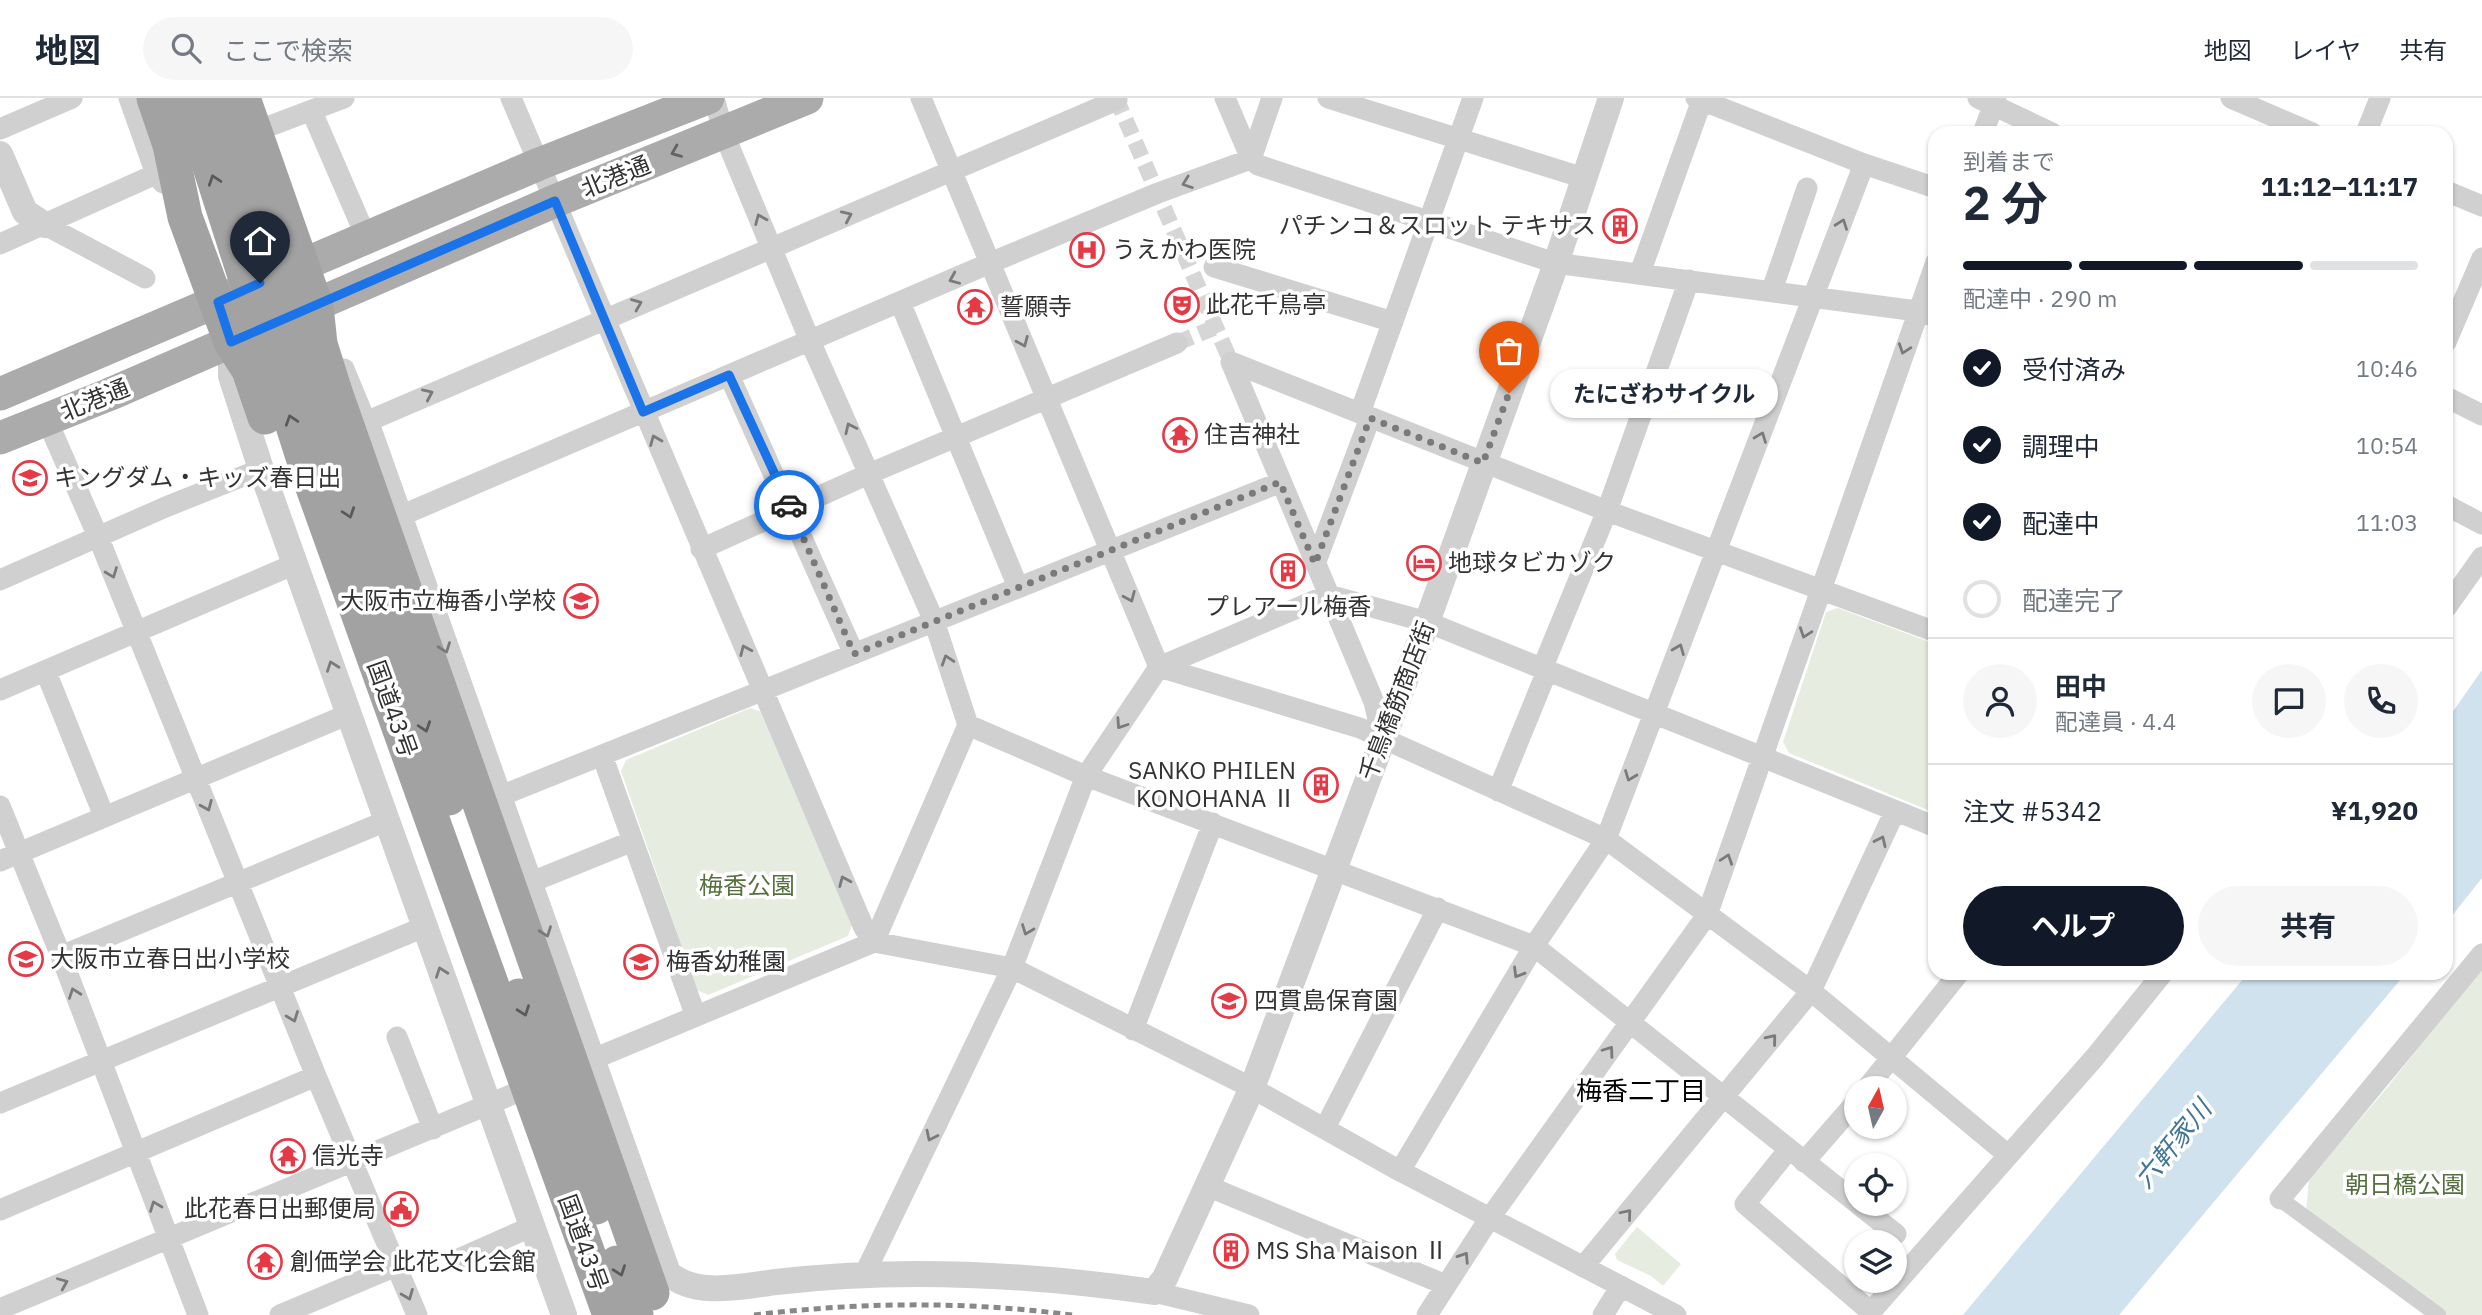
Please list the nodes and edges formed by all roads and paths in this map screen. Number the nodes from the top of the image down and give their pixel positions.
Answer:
1 (72, 98) edge
2 (129, 98) edge
3 (154, 98) edge
4 (188, 98) edge
5 (215, 98) edge
6 (243, 98) edge
7 (250, 98) edge
8 (344, 98) edge
9 (511, 98) edge
10 (711, 98) edge
11 (807, 98) edge
12 (921, 98) edge
13 (1225, 98) edge
14 (1272, 98) edge
15 (1328, 98) edge
16 (1474, 98) edge
17 (1611, 98) edge
18 (2231, 98) edge
19 (2380, 98) edge
20 (1699, 99) edge
21 (1117, 100) dead end
22 (1989, 100) edge
23 (312, 112) junction
24 (1984, 126) edge
25 (2039, 126) edge
26 (2296, 126) edge
27 (2369, 126) edge
28 (0, 129) edge
29 (254, 132) junction
30 (724, 134) junction
31 (1459, 140) junction
32 (0, 154) edge
33 (1251, 159) junction
34 (539, 164) junction
35 (1864, 164) junction
36 (951, 170) junction
37 (156, 174) junction
38 (1584, 178) junction
39 (1928, 185) edge
40 (1807, 188) dead end
41 (2453, 194) edge
42 (555, 201) junction
43 (2482, 206) edge
44 (186, 217) junction
45 (1429, 220) junction
46 (45, 225) junction
47 (367, 239) junction
48 (0, 244) edge
49 (772, 248) junction
50 (2482, 258) edge
51 (990, 263) junction
52 (1555, 263) junction
53 (302, 265) junction
54 (1214, 267) dead end
55 (1640, 273) junction
56 (145, 278) dead end
57 (1689, 280) junction
58 (1772, 290) junction
59 (1815, 298) junction
60 (218, 302) junction
61 (900, 302) junction
62 (316, 306) junction
63 (1926, 314) edge
64 (603, 318) junction
65 (1393, 322) junction
66 (2453, 326) edge
67 (810, 341) junction
68 (231, 342) junction
69 (1177, 343) tunnel mouth
70 (729, 375) junction
71 (0, 394) edge
72 (1047, 399) junction
73 (2453, 400) edge
74 (643, 412) junction
75 (2482, 415) edge
76 (1365, 416) junction
77 (47, 420) junction
78 (366, 422) junction
79 (958, 437) junction
80 (0, 438) edge
81 (1483, 463) junction
82 (261, 469) junction
83 (871, 473) junction
84 (1280, 482) junction
85 (791, 509) junction
86 (2453, 509) edge
87 (1606, 511) junction
88 (398, 517) junction
89 (2482, 524) edge
90 (99, 539) junction
91 (701, 549) junction
92 (1110, 550) junction
93 (1717, 552) junction
94 (2482, 557) edge
95 (295, 564) junction
96 (1315, 564) junction
97 (0, 580) edge
98 (1018, 587) junction
99 (1820, 589) junction
100 (1328, 595) junction
101 (2453, 598) edge
102 (934, 621) junction
103 (1427, 622) junction
104 (1928, 629) edge
105 (135, 634) junction
106 (854, 654) junction
107 (1159, 667) junction
108 (1545, 670) junction
109 (46, 672) junction
110 (763, 690) junction
111 (0, 691) edge
112 (1653, 712) junction
113 (349, 714) junction
114 (968, 725) junction
115 (1383, 741) junction
116 (602, 755) junction
117 (1762, 757) junction
118 (1086, 776) junction
119 (195, 777) junction
120 (1497, 791) junction
121 (498, 797) junction
122 (0, 806) edge
123 (1895, 811) junction
124 (104, 816) junction
125 (386, 821) junction
126 (1213, 823) junction
127 (1928, 824) edge
128 (1606, 839) junction
129 (633, 841) junction
130 (10, 857) edge
131 (1333, 867) junction
132 (239, 883) junction
133 (529, 883) junction
134 (1438, 908) junction
135 (1707, 915) junction
136 (425, 927) junction
137 (874, 942) junction
138 (1534, 946) junction
139 (2482, 954) edge
140 (61, 956) junction
141 (1012, 968) junction
142 (1954, 980) edge
143 (2157, 980) edge
144 (282, 986) junction
145 (1811, 991) junction
146 (695, 1014) junction
147 (1631, 1021) junction
148 (1133, 1030) junction
149 (397, 1037) dead end
150 (1892, 1059) junction
151 (592, 1060) junction
152 (99, 1061) junction
153 (316, 1076) junction
154 (1877, 1076) edge
155 (1252, 1088) junction
156 (1723, 1099) junction
157 (0, 1103) edge
158 (489, 1106) junction
159 (1844, 1113) edge
160 (1325, 1128) junction
161 (433, 1129) junction
162 (135, 1153) junction
163 (1797, 1156) junction
164 (2008, 1156) junction
165 (352, 1162) junction
166 (1400, 1171) junction
167 (1207, 1186) junction
168 (1844, 1194) edge
169 (640, 1197) junction
170 (2280, 1199) joint
171 (0, 1210) edge
172 (1873, 1216) edge
173 (1489, 1219) junction
174 (1891, 1230) edge
175 (535, 1233) junction
176 (167, 1239) junction
177 (456, 1260) dead end
178 (397, 1266) junction
179 (1583, 1267) junction
180 (864, 1275) junction
181 (1446, 1285) junction
182 (1621, 1286) junction
183 (1154, 1292) junction
184 (0, 1309) edge
185 (1870, 1313) edge
186 (198, 1315) edge
187 (279, 1315) edge
188 (417, 1315) edge
189 (565, 1315) edge
190 (586, 1315) edge
191 (610, 1315) edge
192 (636, 1315) edge
193 (660, 1315) edge
194 (1249, 1315) edge
195 (1427, 1315) edge
196 (1602, 1315) edge
197 (1676, 1315) edge
198 (2438, 1315) edge

1 - 28 street
2 - 37 street
3 - 44 highway
191 -> 4 highway, 国道43号, bridge
5 -> 192 highway, 国道43号, bridge
6 - 29 highway
7 - 29 street
8 - 23 street
9 - 34 street
10 - 30 street
10 - 34 main road, 北港通
11 - 30 main road, 北港通
12 - 36 street
13 - 33 street
14 - 33 street
15 - 31 street
16 - 31 street
17 - 38 street, 千鳥橋筋商店街
18 - 26 street
19 - 27 street
20 - 35 street
20 - 55 street
21 - 36 street
22 - 24 street
22 - 25 street
23 - 29 street
23 - 47 street
29 - 53 highway
30 -> 42 main road, 北港通
49 -> 30 street
31 - 38 street
31 - 45 street
32 - 46 street
33 - 45 street
33 -> 51 street
34 - 42 street
34 - 47 main road, 北港通
35 - 39 street
59 -> 35 street
49 -> 36 street
36 - 51 street
37 - 44 street
37 - 46 street
38 - 52 street, 千鳥橋筋商店街
40 - 58 street
41 - 43 street
42 - 62 main road, 北港通
42 - 64 street
44 - 60 highway
45 - 52 street
45 - 65 street
46 - 48 street
46 - 56 street
47 - 53 main road, 北港通
64 -> 49 street
49 - 67 street
50 - 66 street
51 -> 61 street
51 -> 72 street
52 - 55 street
52 - 81 street, 千鳥橋筋商店街
53 - 60 main road, 北港通
53 - 62 highway
54 - 65 street
55 - 57 street
57 - 58 street
57 - 87 street
58 - 59 street
59 - 63 street
93 -> 59 street
60 - 68 highway
60 - 71 main road, 北港通
61 - 67 street
61 - 79 street
62 - 68 main road, 北港通
62 - 78 street
62 - 193 highway, bridge
63 -> 99 street
64 - 74 street
78 -> 64 street
65 - 76 street
67 - 70 street
83 -> 67 street
68 - 77 main road, 北港通
68 - 82 street
68 - 190 highway
69 - 72 street
70 - 74 street
70 - 85 street
72 - 79 street
72 - 92 street
73 - 75 street
74 - 88 street
91 -> 74 street
76 - 81 street
76 - 84 street
76 - 96 street
77 - 80 main road, 北港通
77 - 90 street
78 - 88 street
79 - 83 street
79 - 98 street
81 - 87 street
81 - 103 street, 千鳥橋筋商店街
82 - 90 street
82 - 95 street
83 - 85 street
83 - 102 street
84 - 92 street
84 - 96 street
85 - 91 street
85 - 106 street
86 - 89 street
87 - 93 street
87 - 108 street
88 -> 121 street
90 - 97 street
90 -> 105 street
110 -> 91 street
92 - 98 street
92 -> 107 street
93 - 99 street
112 -> 93 street
94 - 101 street
95 - 105 street
113 -> 95 street
96 - 100 street
98 - 102 street
99 - 104 street
99 -> 117 street
100 - 103 street
100 - 107 street
100 - 115 street
102 - 106 street
114 -> 102 street
103 - 108 street
103 - 115 street, 千鳥橋筋商店街
105 - 109 street
105 - 119 street
106 - 110 street
107 - 115 street
107 -> 118 street
108 - 112 street
108 - 120 street
109 - 111 street
109 - 124 street
110 - 116 street
137 -> 110 street
112 - 117 street
112 -> 128 street
113 - 119 street
113 - 125 street
114 - 118 street
114 - 137 street
115 - 120 street
115 - 131 street, 千鳥橋筋商店街
116 - 121 street
116 - 129 street
117 - 123 street
135 -> 117 street
118 - 126 street
118 -> 141 street
119 - 124 street
119 -> 132 street
120 - 128 street
121 - 133 street
122 - 130 street
123 - 127 street
145 -> 123 street
124 - 130 street
125 - 132 street
125 - 136 street
126 - 131 street
126 - 148 street
128 - 135 street
128 - 138 street
129 - 133 street
129 - 146 street
130 - 140 street
131 - 134 street
131 - 155 street, 千鳥橋筋商店街
132 - 140 street
132 - 144 street
133 -> 151 street
134 - 138 street
134 - 160 street
135 - 145 street
135 - 147 street
136 - 144 street
158 -> 136 street
137 - 141 street
137 - 146 street
138 - 147 street
138 -> 166 street
139 - 170 street
152 -> 140 street
141 - 148 street
141 -> 180 street
142 - 150 street
143 - 164 street
144 - 152 street
144 -> 153 street
145 - 150 street
156 -> 145 street
146 - 151 street
147 - 156 street
173 -> 147 street
148 - 155 street
149 - 161 street
150 - 154 street
150 - 164 street
151 - 158 street
151 - 169 street
152 - 157 street
152 - 162 street
153 - 162 street
153 - 165 street
155 - 160 street
155 - 167 street, 千鳥橋筋商店街
156 - 163 street
179 -> 156 street
158 - 161 street
158 - 175 street
159 - 163 street
160 - 166 street
161 - 165 street
162 - 171 street
176 -> 162 street
163 - 168 street
163 - 185 street
164 - 185 street
165 - 176 street
165 - 178 street
166 - 173 street
167 - 181 street
167 - 183 street, 千鳥橋筋商店街
169 - 175 street
169 - 180 street
170 - 198 street
172 - 174 street
173 - 179 street
181 -> 173 street
175 - 177 street
175 - 189 street
184 -> 176 street
176 - 186 street
178 - 187 street
178 -> 188 street
179 - 182 street
180 - 183 street
181 - 195 street
182 - 196 street
182 - 197 street
183 - 194 street

